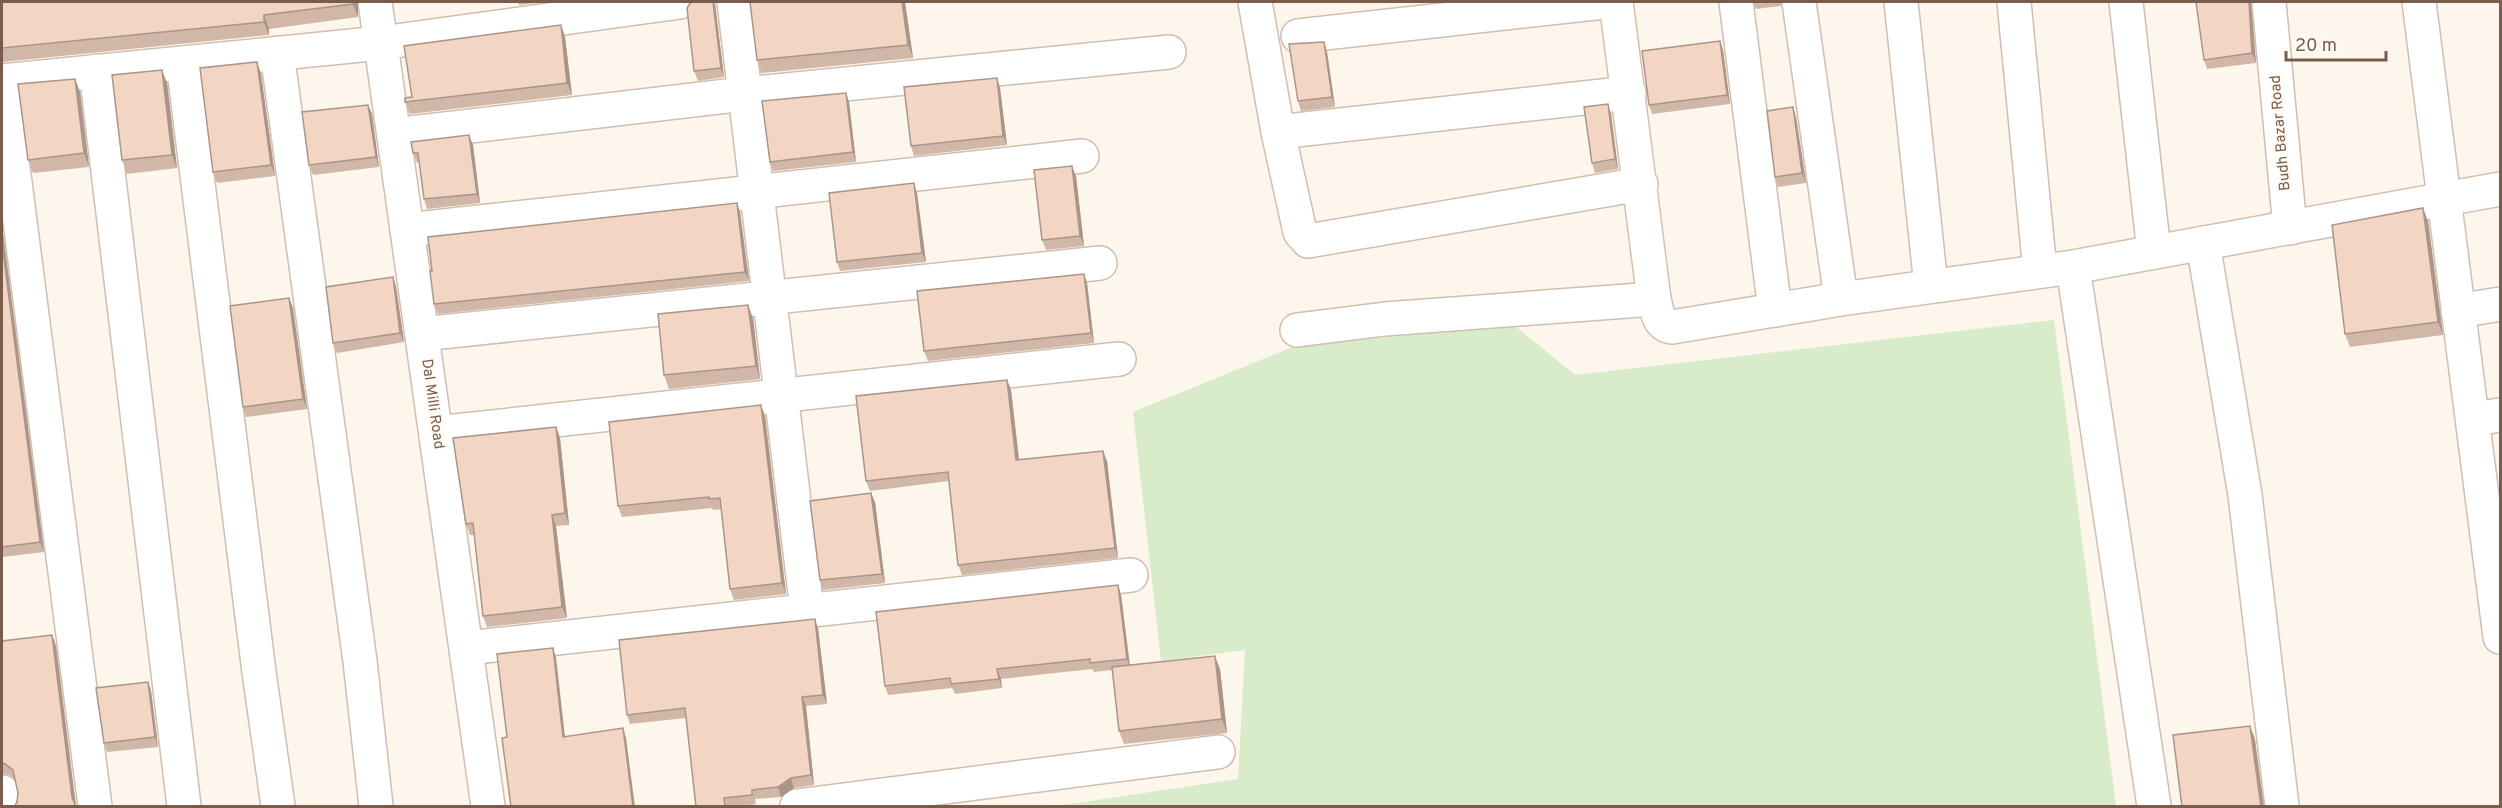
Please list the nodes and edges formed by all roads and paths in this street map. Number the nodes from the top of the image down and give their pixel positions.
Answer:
1 (375, 2) edge
2 (680, 2) edge
3 (734, 2) edge
4 (1255, 2) edge
5 (1604, 2) edge
6 (1616, 2) edge
7 (1736, 2) edge
8 (1799, 2) edge
9 (1901, 2) edge
10 (2014, 2) edge
11 (2126, 2) edge
12 (2269, 2) edge
13 (2419, 2) edge
14 (1298, 36) dead end
15 (381, 43) junction
16 (1169, 52) dead end
17 (277, 53) junction
18 (183, 63) junction
19 (96, 71) junction
20 (2, 81) edge
21 (1629, 93) junction
22 (744, 94) junction
23 (1278, 132) junction
24 (394, 135) junction
25 (1082, 156) dead end
26 (1641, 184) junction
27 (2500, 189) edge
28 (756, 193) junction
29 (2444, 199) junction
30 (2290, 228) junction
31 (408, 230) junction
32 (2203, 243) junction
33 (2154, 252) junction
34 (1100, 263) dead end
35 (2073, 267) junction
36 (2040, 271) junction
37 (1931, 286) junction
38 (770, 297) junction
39 (1654, 298) junction
40 (1841, 299) junction
41 (2500, 304) edge
42 (1775, 310) junction
43 (2458, 311) junction
44 (1297, 330) dead end
45 (422, 334) junction
46 (1119, 358) dead end
47 (781, 395) junction
48 (2487, 417) edge
49 (436, 433) junction
50 (2493, 515) edge
51 (1131, 575) dead end
52 (807, 610) junction
53 (2500, 629) edge
54 (467, 648) junction
55 (1218, 752) dead end
56 (2, 792) edge
57 (4, 807) edge
58 (95, 807) edge
59 (184, 807) edge
60 (278, 807) edge
61 (376, 807) edge
62 (488, 807) edge
63 (797, 807) edge
64 (2154, 807) edge
65 (2282, 807) edge

1 - 15 street, Dal Milli Road
2 - 15 street
3 - 22 street
4 - 23 street
5 - 14 street
6 - 21 street
7 - 42 street
8 - 40 street
9 - 37 street
10 - 36 street
11 - 33 street
12 - 30 street, Budh Bazar Road
13 - 29 street
15 - 17 street
15 - 24 street, Dal Milli Road
16 - 22 street
17 - 18 street
17 - 61 street
18 - 19 street
18 - 60 street
19 - 20 street
19 - 59 street
20 - 58 street
21 - 23 street
21 - 26 street
22 - 24 street
22 - 28 street
23 - 26 street
24 - 31 street, Dal Milli Road
25 - 28 street
26 - 39 street
27 - 29 street
28 - 31 street
28 - 38 street
29 - 30 street
29 - 43 street
30 - 32 street
31 - 45 street, Dal Milli Road
32 - 33 street
32 - 65 street
33 - 35 street
34 - 38 street
35 - 36 street
35 - 64 street
36 - 37 street
37 - 40 street
38 - 45 street
38 - 47 street
39 - 42 street
39 - 44 street
40 - 42 street
41 - 43 street
43 - 48 street
45 - 49 street, Dal Milli Road
46 - 47 street
47 - 49 street
47 - 52 street
48 - 50 street
49 - 54 street, Dal Milli Road
50 - 53 street
51 - 52 street
52 - 54 street
54 - 62 street, Dal Milli Road
55 - 63 street
56 - 57 street

